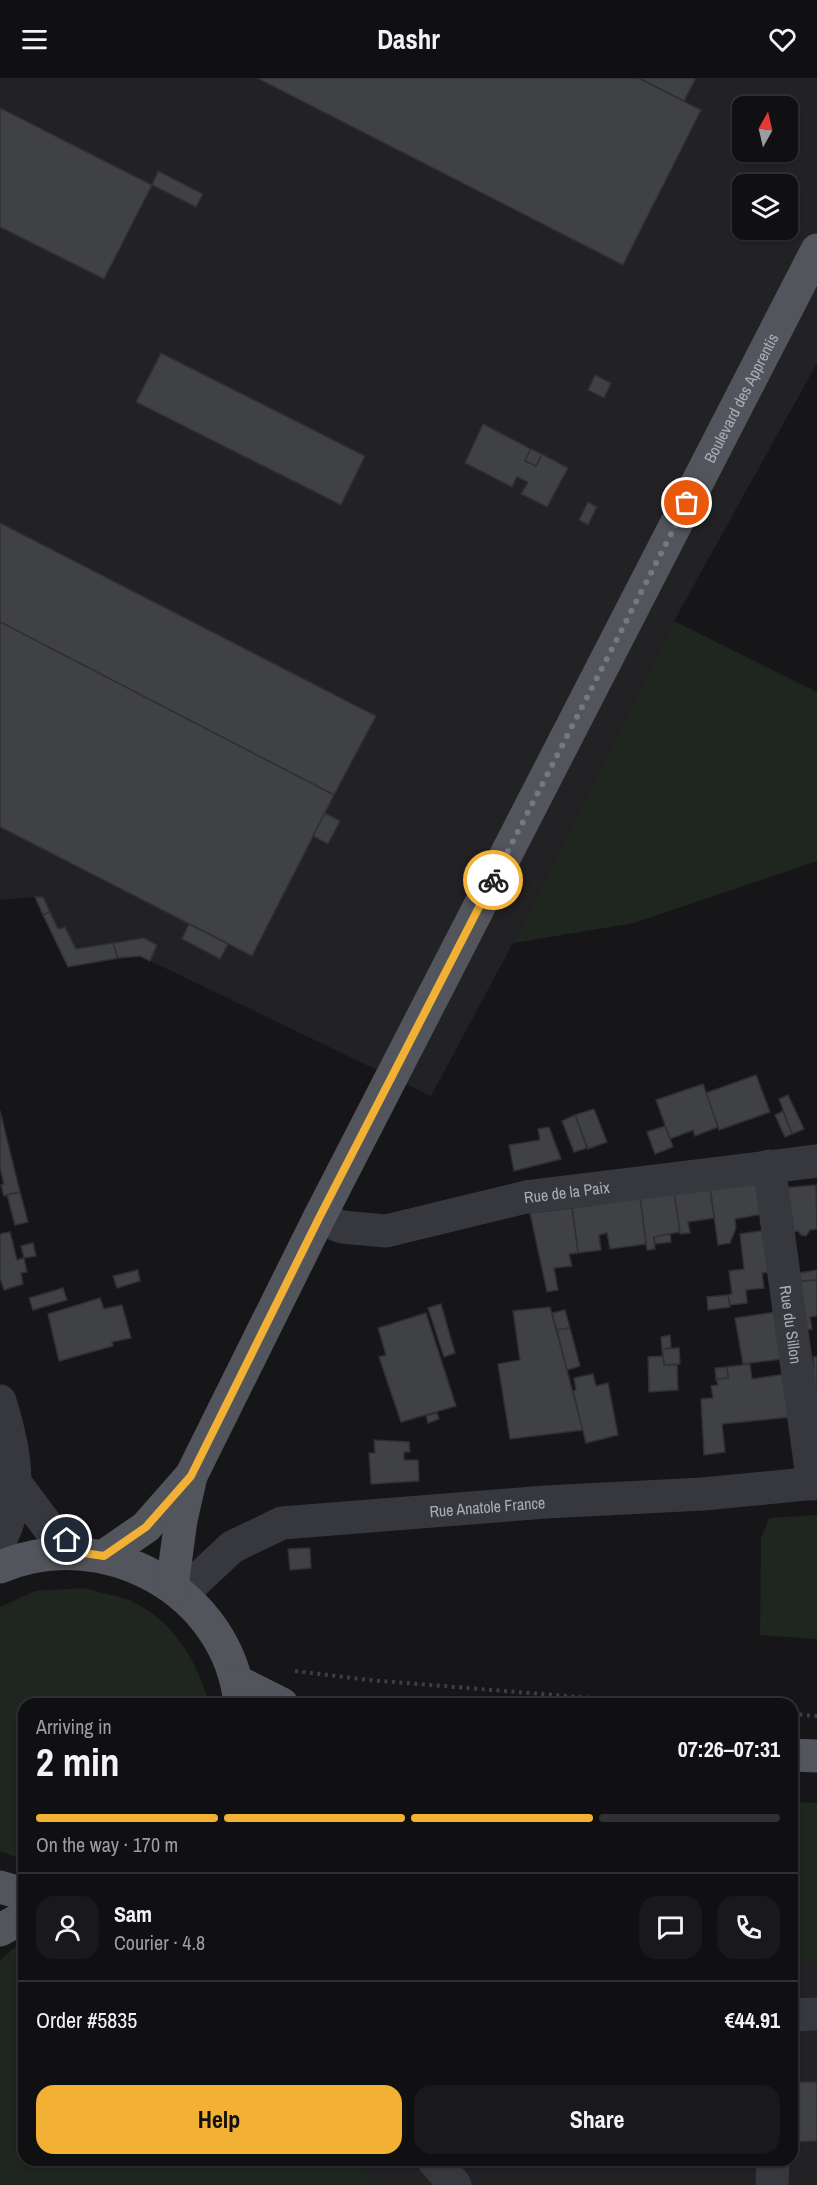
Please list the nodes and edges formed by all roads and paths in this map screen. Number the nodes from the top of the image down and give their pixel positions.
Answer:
1 (817, 250) edge
2 (817, 1161) edge
3 (769, 1166) junction
4 (319, 1218) junction
5 (0, 1401) edge
6 (191, 1476) junction
7 (815, 1483) edge
8 (9, 1495) edge
9 (0, 1541) edge
10 (94, 1555) junction
11 (0, 1567) edge
12 (177, 1590) junction
13 (288, 1670) dead end
14 (239, 1693) edge
15 (259, 1698) edge
16 (591, 1698) edge
17 (798, 1714) edge
18 (817, 1716) edge
19 (798, 1755) edge
20 (817, 1756) edge
21 (0, 1887) edge
22 (18, 1892) edge
23 (18, 1920) edge
24 (0, 1930) edge
25 (817, 2014) edge
26 (798, 2015) edge
27 (438, 2166) edge
28 (773, 2166) edge
29 (455, 2185) edge
30 (772, 2185) edge

1 - 4 main road, Boulevard des Apprentis
2 - 3 street, Rue de la Paix
3 - 4 street, Rue de la Paix
3 - 7 street, Rue du Sillon
4 - 6 main road, Boulevard des Apprentis
5 - 8 street
6 - 10 main road, Boulevard des Apprentis
6 - 12 main road, Boulevard des Apprentis
7 - 12 street, Rue Anatole France
8 - 9 street
8 - 10 street
10 - 11 main road
10 - 12 main road
12 - 14 main road
13 - 16 path
14 - 15 main road
17 - 18 path
19 - 20 main road
21 - 22 main road
23 - 24 main road
25 - 26 street
27 - 29 street
28 - 30 street

